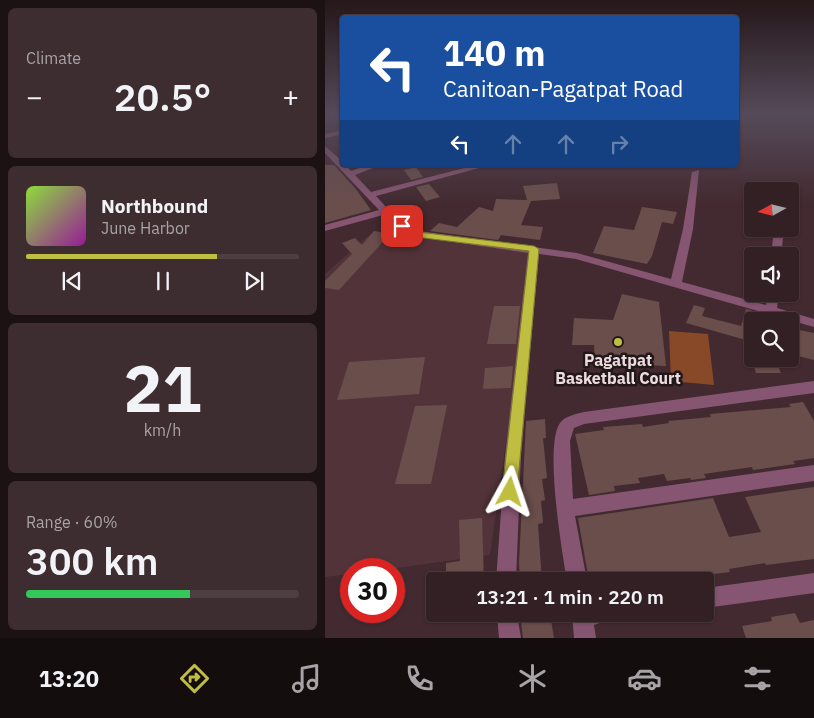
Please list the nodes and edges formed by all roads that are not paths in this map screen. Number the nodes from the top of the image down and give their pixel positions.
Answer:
1 (325, 148) edge
2 (340, 164) edge
3 (343, 167) edge
4 (371, 167) edge
5 (478, 167) edge
6 (696, 172) dead end
7 (349, 174) junction
8 (369, 194) junction
9 (384, 212) junction
10 (325, 228) edge
11 (534, 249) junction
12 (676, 283) junction
13 (772, 302) edge
14 (771, 311) junction
15 (814, 323) edge
16 (814, 388) edge
17 (814, 473) edge
18 (565, 509) junction
19 (506, 572) edge
20 (576, 572) edge
21 (814, 583) edge
22 (714, 597) edge
23 (508, 622) edge
24 (586, 622) edge
25 (509, 638) edge
26 (585, 638) edge

1 - 2 street
3 - 7 street
4 - 7 street
5 - 8 street
6 - 12 street
7 - 8 street
8 - 9 street
9 - 10 street
9 - 11 street
11 - 12 street
11 - 19 street
12 - 14 street
13 - 14 street
14 - 15 street
16 - 18 street
17 - 18 street
18 - 20 street
21 - 22 street
23 - 25 street
24 - 26 street

